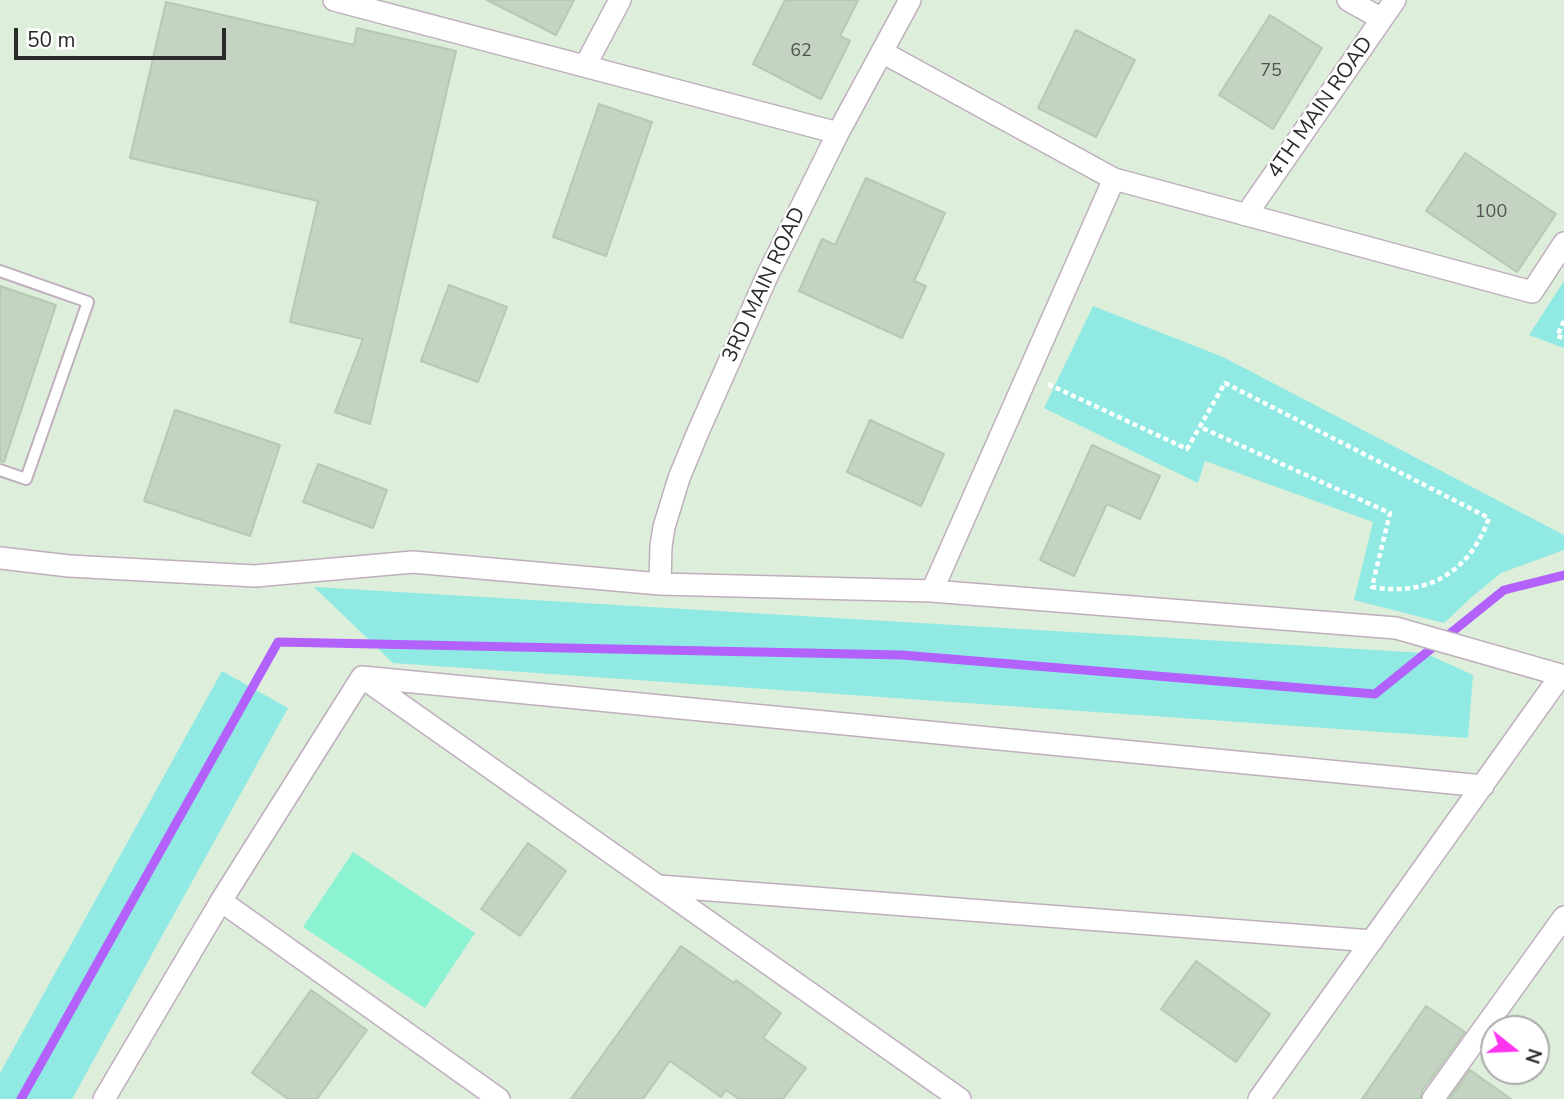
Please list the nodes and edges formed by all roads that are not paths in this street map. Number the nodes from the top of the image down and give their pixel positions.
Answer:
1 (334, 0) edge
2 (620, 0) edge
3 (910, 0) edge
4 (1348, 0) edge
5 (1395, 0) edge
6 (1382, 19) junction
7 (882, 52) junction
8 (586, 66) junction
9 (838, 133) junction
10 (1114, 179) junction
11 (1246, 215) junction
12 (1564, 243) edge
13 (0, 271) edge
14 (0, 470) edge
15 (0, 558) edge
16 (660, 584) junction
17 (932, 590) junction
18 (1563, 676) edge
19 (362, 677) junction
20 (1483, 786) junction
21 (657, 885) junction
22 (221, 901) junction
23 (1564, 917) edge
24 (1372, 941) junction
25 (104, 1099) edge
26 (499, 1099) edge
27 (960, 1099) edge
28 (1259, 1099) edge
29 (1433, 1099) edge

1 - 8 street
2 - 8 street
3 - 7 street, 3RD MAIN ROAD
4 - 6 street
5 - 6 street, 4TH MAIN ROAD
6 - 11 street, 4TH MAIN ROAD
7 - 9 street, 3RD MAIN ROAD
7 - 10 street
8 - 9 street
9 - 16 street, 3RD MAIN ROAD
10 - 11 street
10 - 17 street
11 - 12 street
13 - 14 lane
15 - 16 street
16 - 17 street
17 - 18 street
18 - 20 street
19 - 20 street
19 - 21 street
19 - 22 street
20 - 24 street
21 - 24 street
21 - 27 street
22 - 25 street
22 - 26 street
23 - 29 street
24 - 28 street

